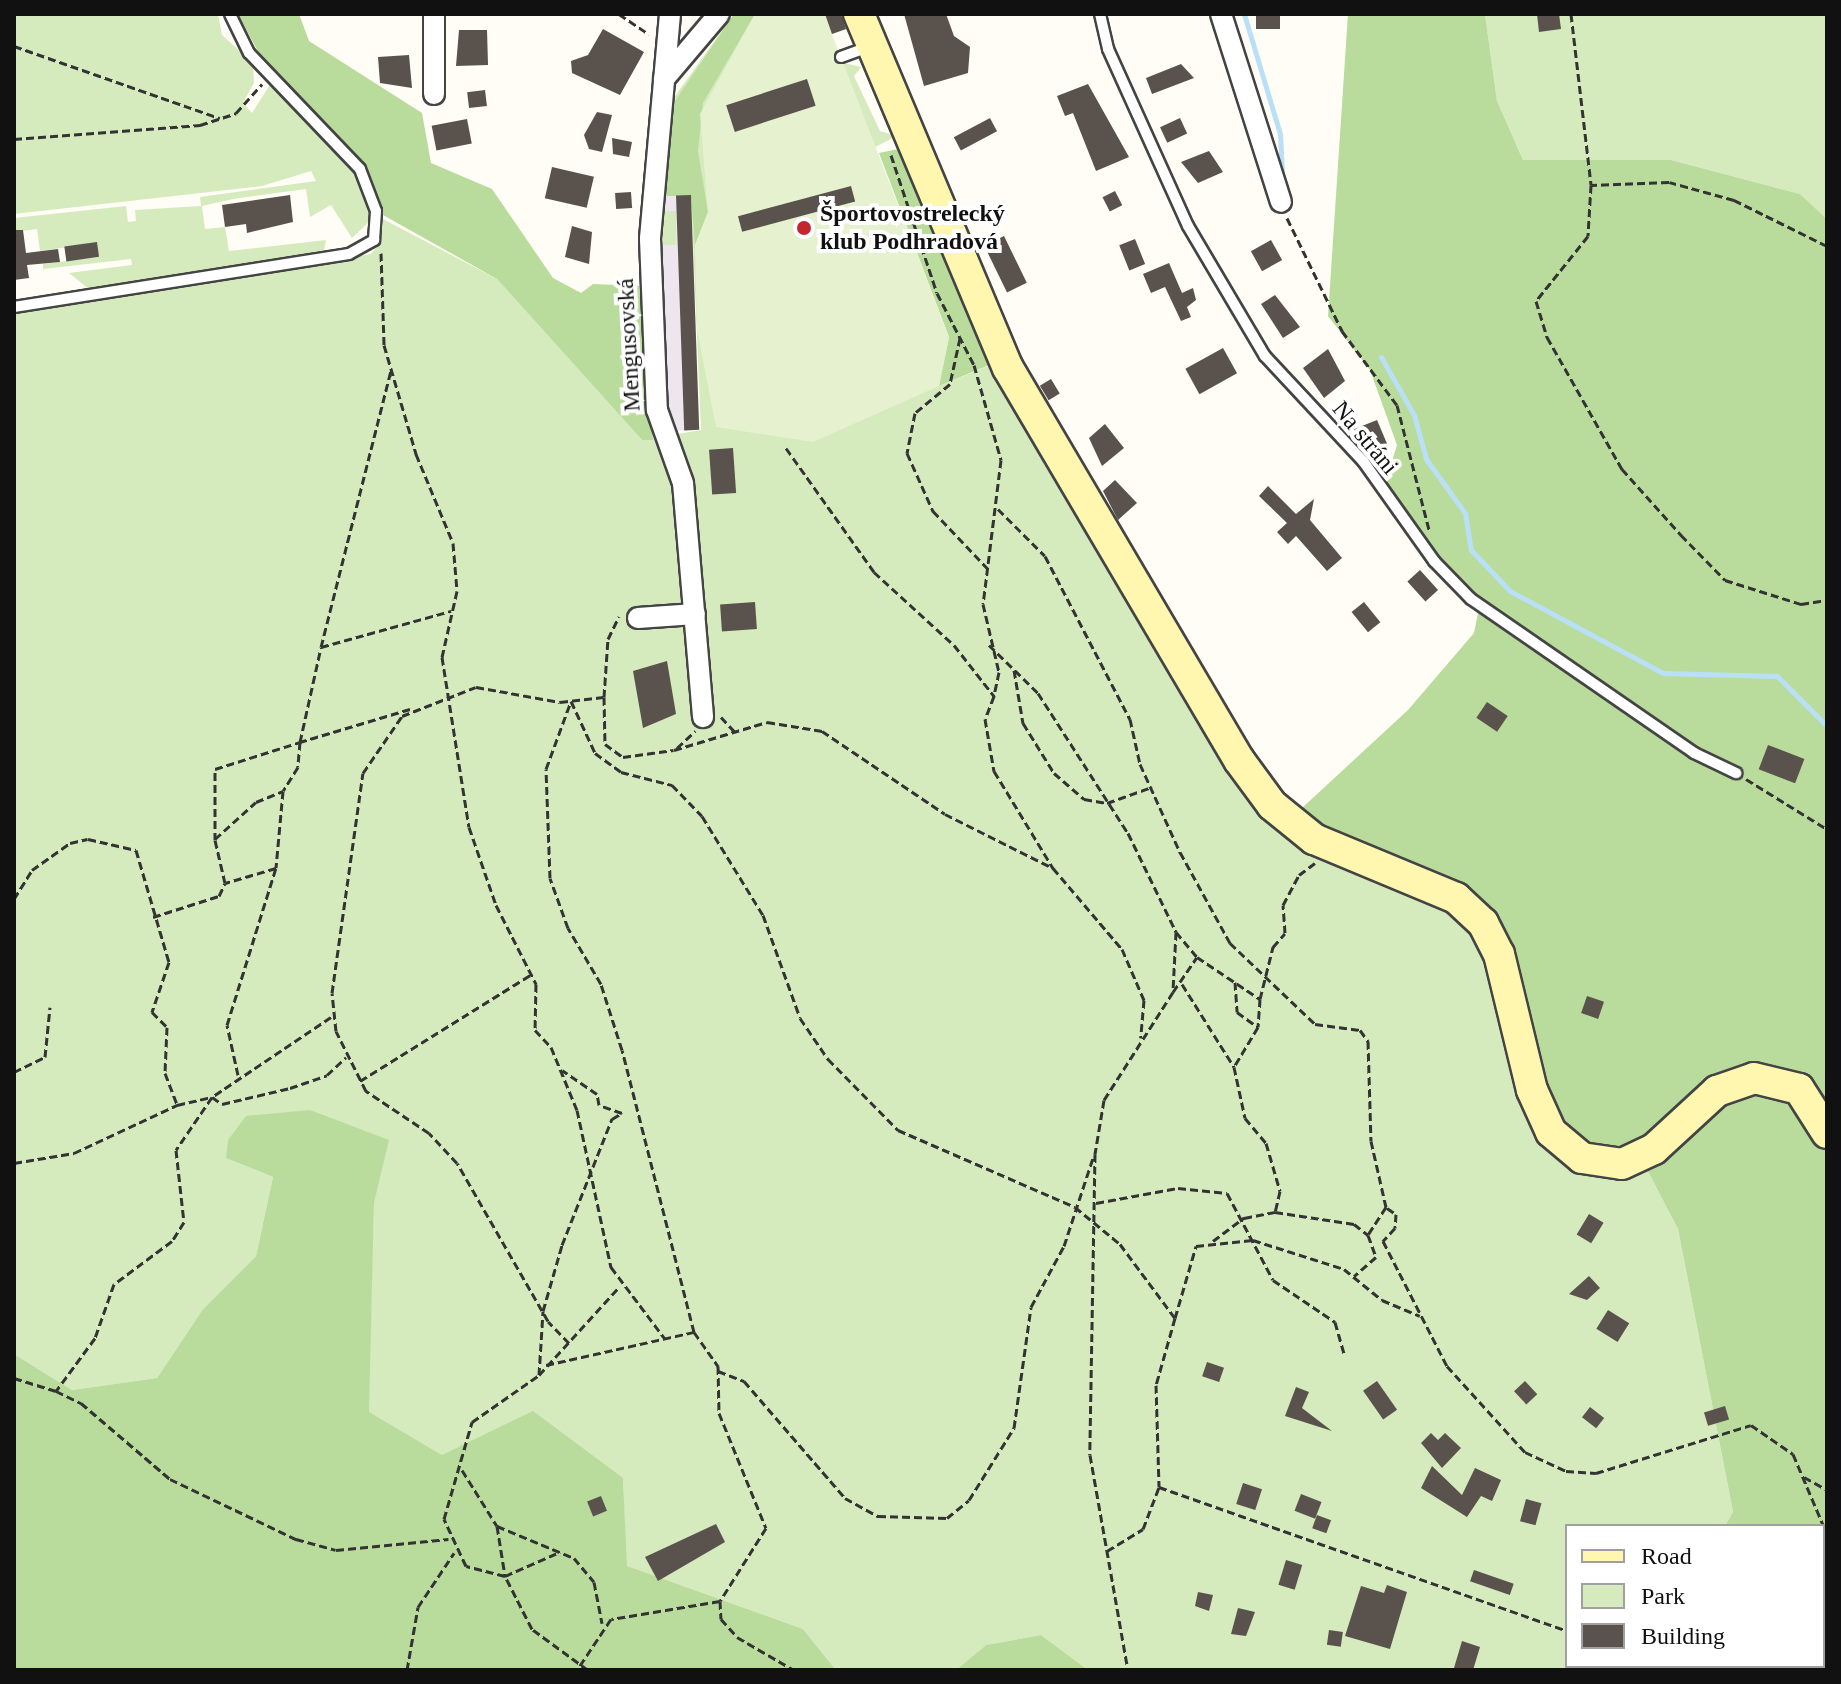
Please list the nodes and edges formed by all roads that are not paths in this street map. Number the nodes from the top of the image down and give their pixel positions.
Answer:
1 (230, 14) edge
2 (434, 14) edge
3 (859, 14) edge
4 (1100, 14) edge
5 (1221, 14) edge
6 (670, 15) edge
7 (717, 17) edge
8 (873, 45) junction
9 (841, 57) dead end
10 (664, 79) junction
11 (434, 94) dead end
12 (1281, 202) road end
13 (14, 307) edge
14 (695, 614) junction
15 (643, 618) road end
16 (708, 718) road end
17 (1736, 773) road end
18 (1827, 1133) edge

1 - 13 lane
2 - 11 street
3 - 8 street
4 - 17 lane, Na stráni
5 - 12 street
6 - 7 street
6 - 10 street, Mengusovská
7 - 10 street
8 - 9 lane
8 - 18 street
10 - 14 street, Mengusovská
14 - 15 street
14 - 16 street, Mengusovská

